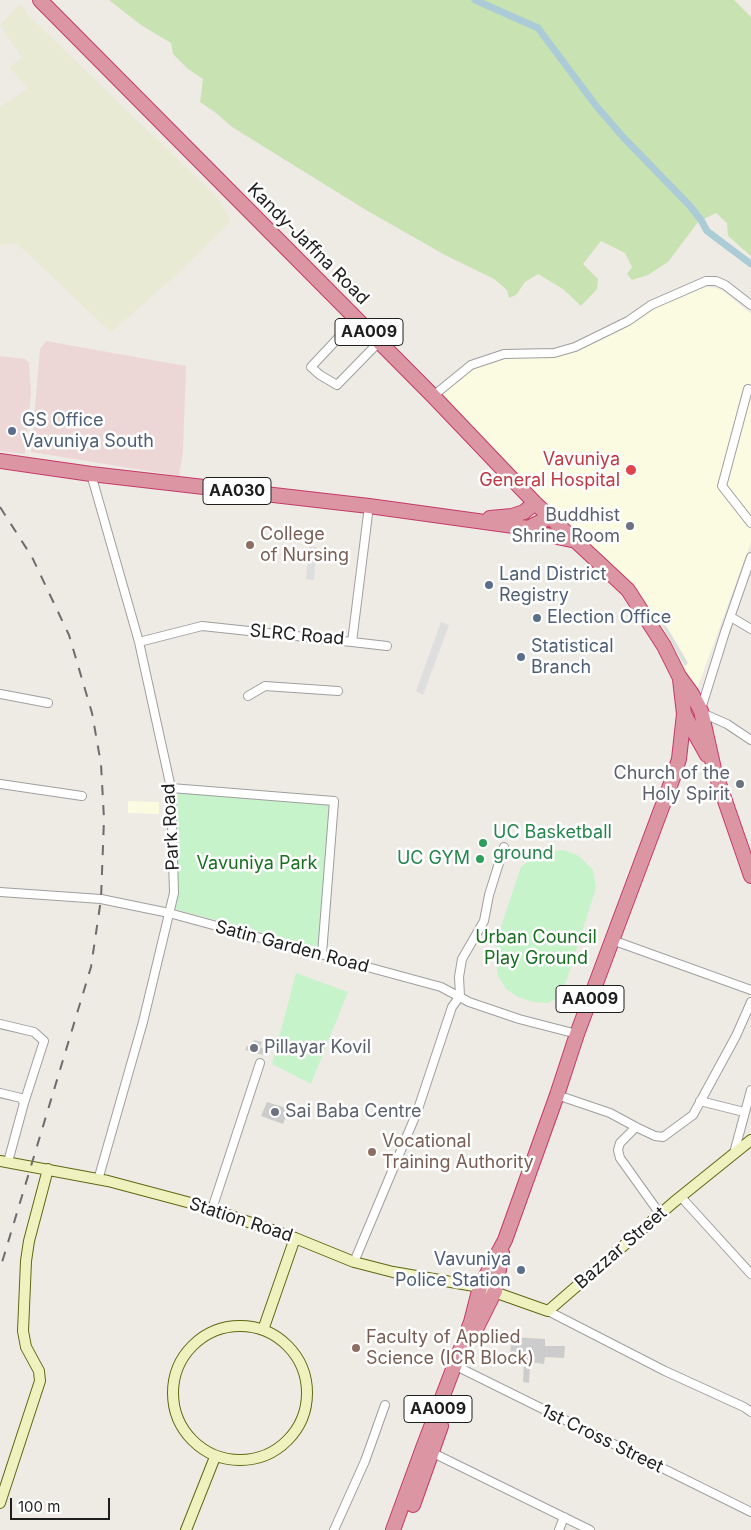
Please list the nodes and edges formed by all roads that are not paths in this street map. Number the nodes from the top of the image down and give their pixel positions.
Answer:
1 (40, 0) edge
2 (751, 305) edge
3 (356, 319) junction
4 (379, 342) junction
5 (751, 390) edge
6 (433, 396) junction
7 (0, 461) edge
8 (91, 474) junction
9 (535, 503) junction
10 (369, 506) junction
11 (550, 517) junction
12 (474, 520) junction
13 (751, 523) edge
14 (504, 526) junction
15 (577, 541) junction
16 (751, 557) edge
17 (730, 617) junction
18 (751, 629) edge
19 (140, 642) junction
20 (352, 642) junction
21 (387, 646) dead end
22 (679, 676) junction
23 (710, 680) junction
24 (338, 691) dead end
25 (0, 694) edge
26 (248, 696) dead end
27 (48, 703) dead end
28 (699, 708) junction
29 (684, 714) junction
30 (694, 731) junction
31 (751, 740) edge
32 (702, 748) junction
33 (681, 755) junction
34 (714, 769) junction
35 (0, 784) edge
36 (171, 788) junction
37 (82, 796) dead end
38 (504, 847) dead end
39 (751, 876) edge
40 (0, 892) edge
41 (169, 913) junction
42 (612, 940) junction
43 (322, 954) junction
44 (751, 990) edge
45 (460, 996) junction
46 (751, 1002) edge
47 (0, 1024) edge
48 (577, 1034) junction
49 (260, 1063) dead end
50 (751, 1090) edge
51 (0, 1093) edge
52 (557, 1095) junction
53 (700, 1101) junction
54 (24, 1103) junction
55 (744, 1112) junction
56 (636, 1127) junction
57 (751, 1140) edge
58 (734, 1153) junction
59 (4, 1162) edge
60 (48, 1169) junction
61 (98, 1180) junction
62 (680, 1197) junction
63 (212, 1209) junction
64 (660, 1214) junction
65 (295, 1238) junction
66 (505, 1240) junction
67 (354, 1262) junction
68 (751, 1274) edge
69 (480, 1286) junction
70 (495, 1291) junction
71 (548, 1311) junction
72 (263, 1330) junction
73 (458, 1368) junction
74 (385, 1405) dead end
75 (751, 1412) edge
76 (427, 1450) junction
77 (215, 1457) junction
78 (0, 1504) edge
79 (751, 1512) edge
80 (564, 1517) junction
81 (186, 1530) edge
82 (334, 1530) edge
83 (394, 1530) edge
84 (404, 1530) edge
85 (558, 1530) edge
86 (590, 1530) edge

1 - 3 highway, Kandy-Jaffna Road / AA009
2 - 6 street
3 - 4 highway, Kandy-Jaffna Road / AA009
3 - 4 street
4 - 6 highway, Kandy-Jaffna Road / AA009
5 - 13 street
6 - 9 highway, Kandy-Jaffna Road / AA009
7 - 8 highway, AA030
8 - 10 highway, AA030
8 - 19 street, Park Road
9 - 11 highway, Kandy-Jaffna Road / AA009
9 - 12 highway, AA030
10 - 12 highway, AA030
10 - 20 street, SLRC Road
11 - 14 highway, AA030
11 - 15 highway, Kandy-Jaffna Road / AA009
12 - 14 highway, AA030
14 - 15 highway
15 - 22 highway, Kandy-Jaffna Road / AA009
16 - 17 street
17 - 18 street
17 - 23 street
19 - 20 street, SLRC Road
19 - 36 street, Park Road
20 - 21 street
22 - 28 highway, Kandy-Jaffna Road / AA009
22 - 29 highway, Kandy-Jaffna Road / AA009
23 - 28 street
23 - 28 street
24 - 26 street
25 - 27 street
28 - 29 highway
28 - 30 highway, AA009
28 - 31 street
28 - 34 highway
29 - 30 highway
29 - 33 highway, AA009
30 - 32 highway
30 - 33 highway, AA009
32 - 33 highway
32 - 34 highway
33 - 42 highway, AA009
34 - 39 highway
35 - 37 street
36 - 41 street, Park Road
36 - 43 street
38 - 45 street
40 - 41 street, Satin Garden Road
41 - 43 street, Satin Garden Road
41 - 61 street, Park Road
42 - 44 street
42 - 48 highway, AA009
43 - 45 street, Satin Garden Road
45 - 48 street, Satin Garden Road
45 - 67 street
46 - 53 street
47 - 54 street
48 - 52 highway, AA009
49 - 63 street
50 - 55 street
51 - 54 street
52 - 56 street
52 - 66 highway, AA009
53 - 55 street
53 - 56 street
54 - 59 street
55 - 58 street
56 - 64 street
57 - 58 street, Bazzar Street
58 - 62 street, Bazzar Street
59 - 60 street, Station Road
60 - 61 street, Station Road
60 - 78 street
61 - 63 street, Station Road
62 - 64 street, Bazzar Street
62 - 68 street
63 - 65 street, Station Road
64 - 71 street, Bazzar Street
65 - 67 street, Station Road
65 - 72 street
66 - 69 highway, AA009
66 - 70 highway, AA009
67 - 69 street, Station Road
69 - 70 street
69 - 73 highway, AA009
70 - 71 street
70 - 73 highway, AA009
71 - 75 street
72 - 77 street
72 - 77 street
73 - 76 highway, AA009
73 - 79 street, 1st Cross Street
74 - 82 street
76 - 80 street
76 - 83 highway, AA009
76 - 84 highway, AA009
77 - 81 street
80 - 85 street
80 - 86 street

